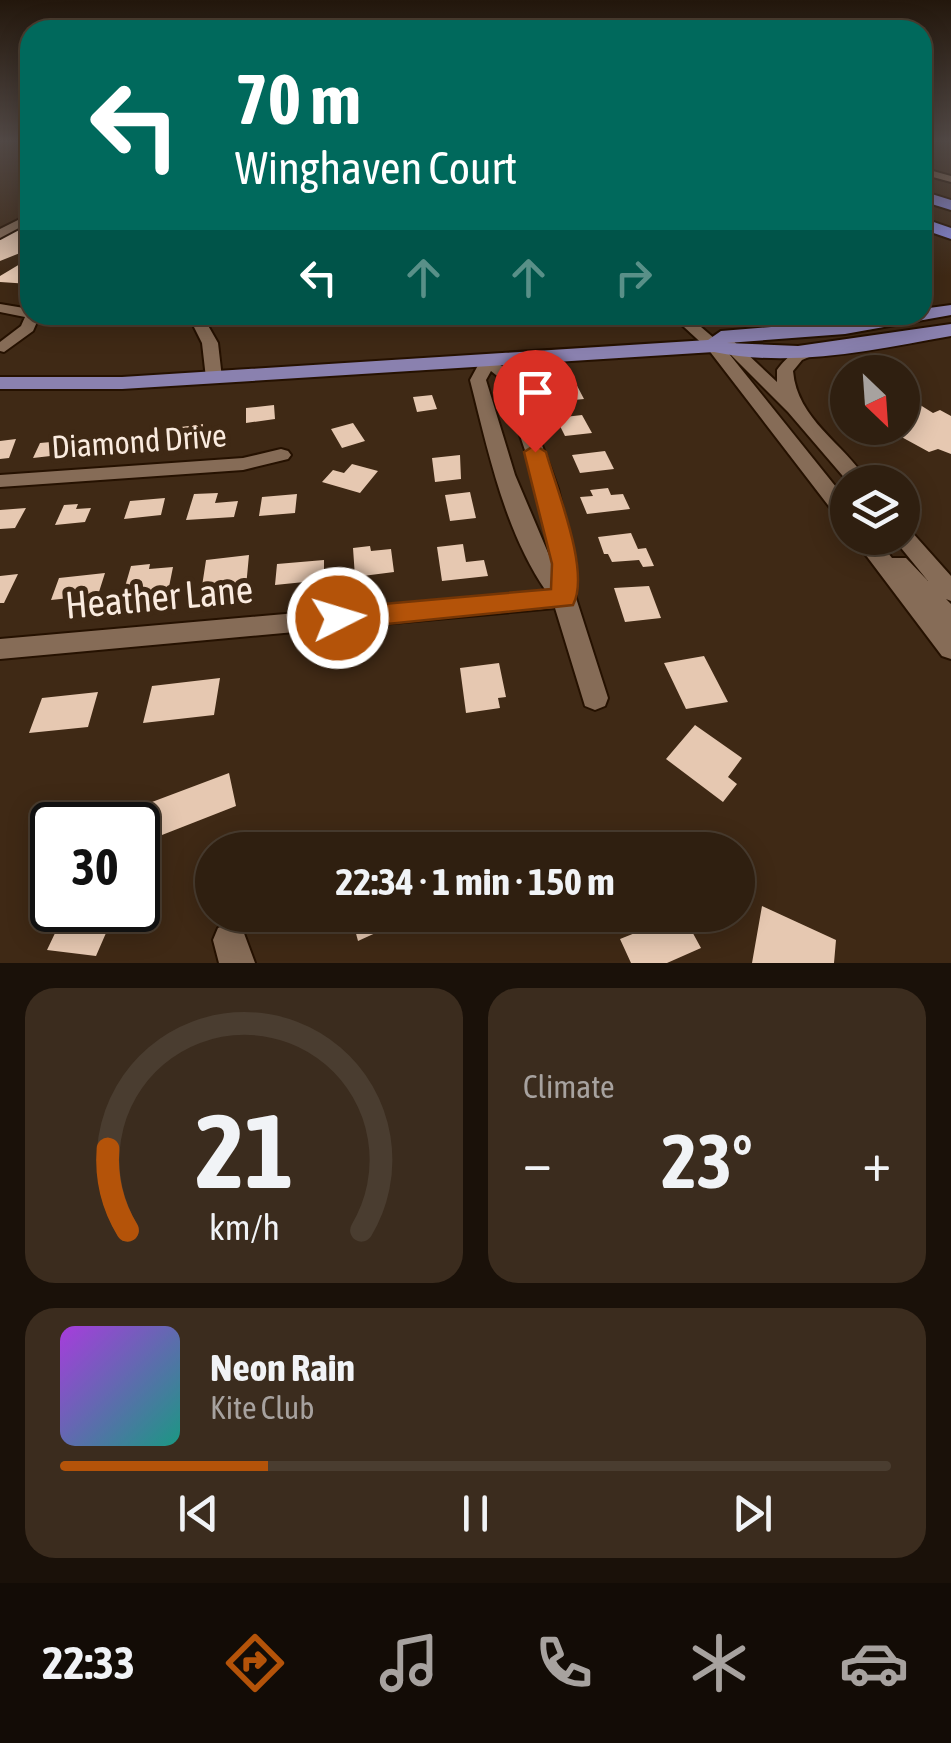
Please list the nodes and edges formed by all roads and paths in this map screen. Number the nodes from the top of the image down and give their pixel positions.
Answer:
1 (24, 325) edge
2 (200, 325) edge
3 (693, 325) edge
4 (703, 325) edge
5 (862, 325) edge
6 (951, 330) edge
7 (718, 342) junction
8 (4, 347) dead end
9 (817, 348) junction
10 (739, 354) junction
11 (488, 360) junction
12 (214, 378) junction
13 (0, 383) edge
14 (794, 408) junction
15 (281, 456) dead end
16 (843, 465) edge
17 (0, 480) edge
18 (830, 493) edge
19 (877, 555) edge
20 (888, 555) edge
21 (920, 555) edge
22 (951, 592) edge
23 (564, 598) junction
24 (951, 620) edge
25 (951, 649) edge
26 (0, 650) edge
27 (595, 698) dead end

1 - 8 street
2 - 12 street
3 - 7 street
4 - 7 street
5 - 7 main road
6 - 9 main road
7 - 10 main road
7 - 11 main road
7 - 18 street
9 - 10 main road
9 - 14 street
10 - 14 street
11 - 12 main road
11 - 23 street
11 - 23 street
12 - 13 main road
14 - 16 street
15 - 17 street, Diamond Drive
19 - 25 street
20 - 24 street
21 - 22 street
23 - 26 street, Heather Lane
23 - 27 street

